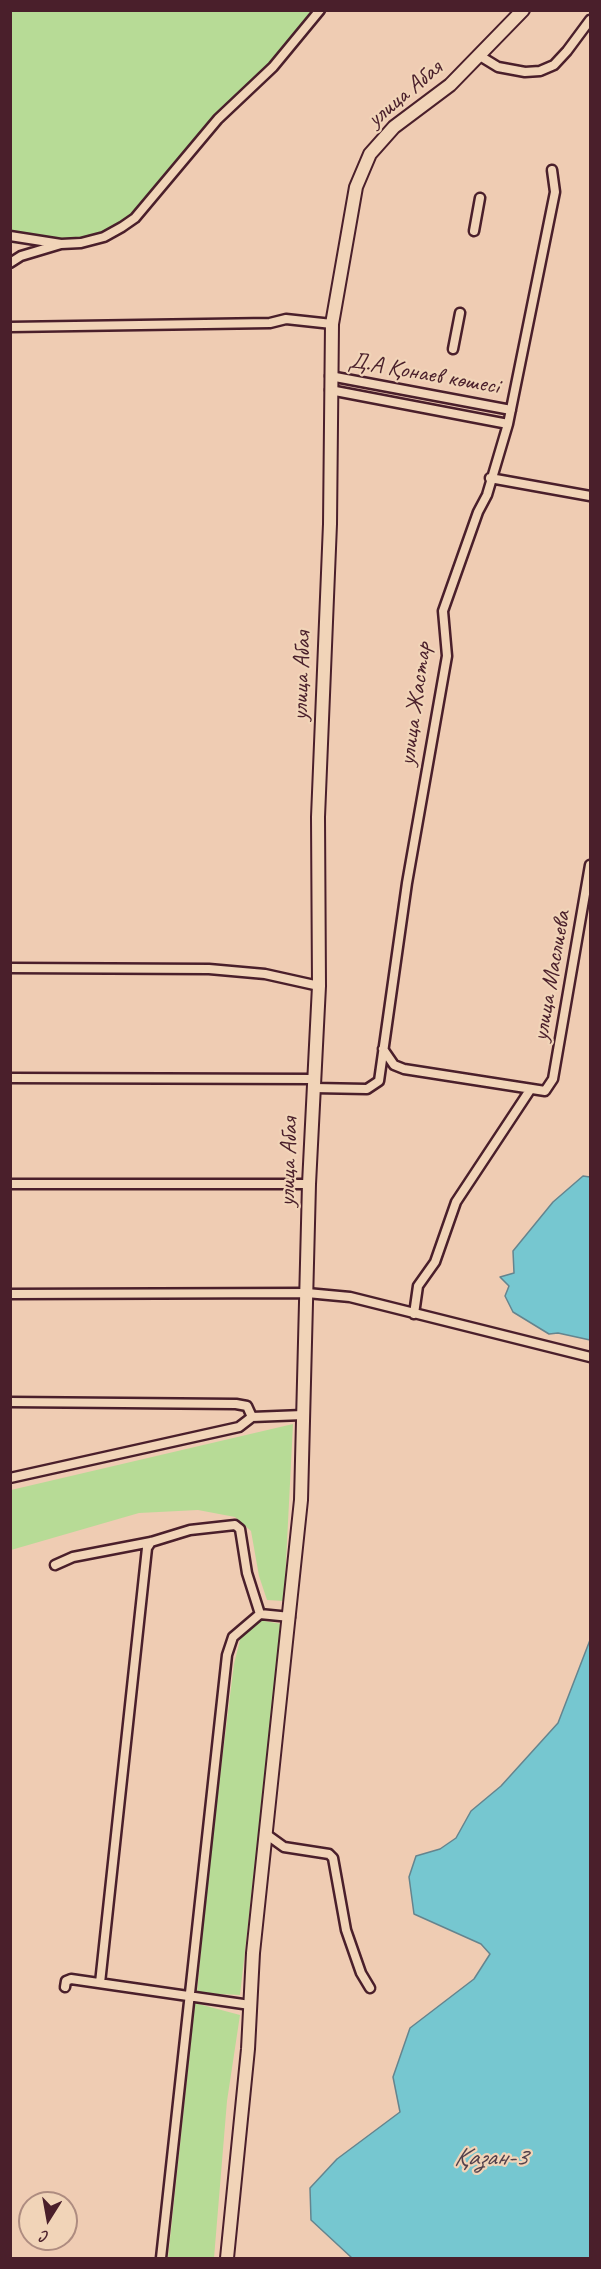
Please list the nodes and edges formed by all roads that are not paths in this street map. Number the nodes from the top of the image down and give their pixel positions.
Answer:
1 (320, 10) edge
2 (523, 10) edge
3 (591, 20) edge
4 (480, 56) junction
5 (552, 170) dead end
6 (480, 198) dead end
7 (474, 231) dead end
8 (10, 236) edge
9 (61, 244) junction
10 (10, 263) edge
11 (460, 313) dead end
12 (332, 324) junction
13 (10, 327) edge
14 (453, 349) dead end
15 (330, 376) junction
16 (330, 390) junction
17 (511, 410) junction
18 (508, 423) junction
19 (490, 478) junction
20 (591, 496) edge
21 (591, 865) edge
22 (10, 968) edge
23 (319, 986) junction
24 (382, 1049) junction
25 (10, 1078) edge
26 (314, 1083) junction
27 (530, 1090) junction
28 (10, 1184) edge
29 (309, 1184) junction
30 (307, 1293) junction
31 (10, 1294) edge
32 (414, 1314) junction
33 (591, 1357) edge
34 (10, 1402) edge
35 (303, 1415) junction
36 (252, 1417) junction
37 (10, 1478) edge
38 (151, 1542) junction
39 (54, 1565) dead end
40 (260, 1614) junction
41 (290, 1617) junction
42 (266, 1834) junction
43 (100, 1983) junction
44 (65, 1987) dead end
45 (370, 1988) dead end
46 (189, 1996) junction
47 (250, 2006) junction
48 (161, 2259) edge
49 (228, 2259) edge

1 - 9 street
2 - 4 main road, улица Абая
3 - 4 street
4 - 12 main road, улица Абая
5 - 17 street, улица Жастар
6 - 7 street
8 - 9 street
9 - 10 street
11 - 14 street
12 - 13 street
12 - 15 main road, улица Абая
15 - 16 main road, улица Абая
15 - 17 street, Д.А Қонаев көшесі
16 - 18 street, Д.А Қонаев көшесі
16 - 23 main road, улица Абая
17 - 18 street, улица Жастар
18 - 19 street, улица Жастар
19 - 20 street
19 - 24 street, улица Жастар
21 - 27 street, улица Маслиева
22 - 23 street
23 - 26 main road, улица Абая
24 - 26 street, улица Жастар
24 - 27 street
25 - 26 street
26 - 29 main road, улица Абая
27 - 32 street
28 - 29 street
29 - 30 main road, улица Абая
30 - 31 street
30 - 32 street
30 - 35 main road, улица Абая
32 - 33 street
34 - 36 street
35 - 36 street
35 - 41 main road, улица Абая
36 - 37 street
38 - 39 street
38 - 40 street
38 - 43 street
40 - 41 street
40 - 46 street
41 - 42 main road, улица Абая
42 - 45 street
42 - 47 main road, улица Абая
43 - 44 street
43 - 46 street
46 - 47 street
46 - 48 street
47 - 49 main road, улица Абая

